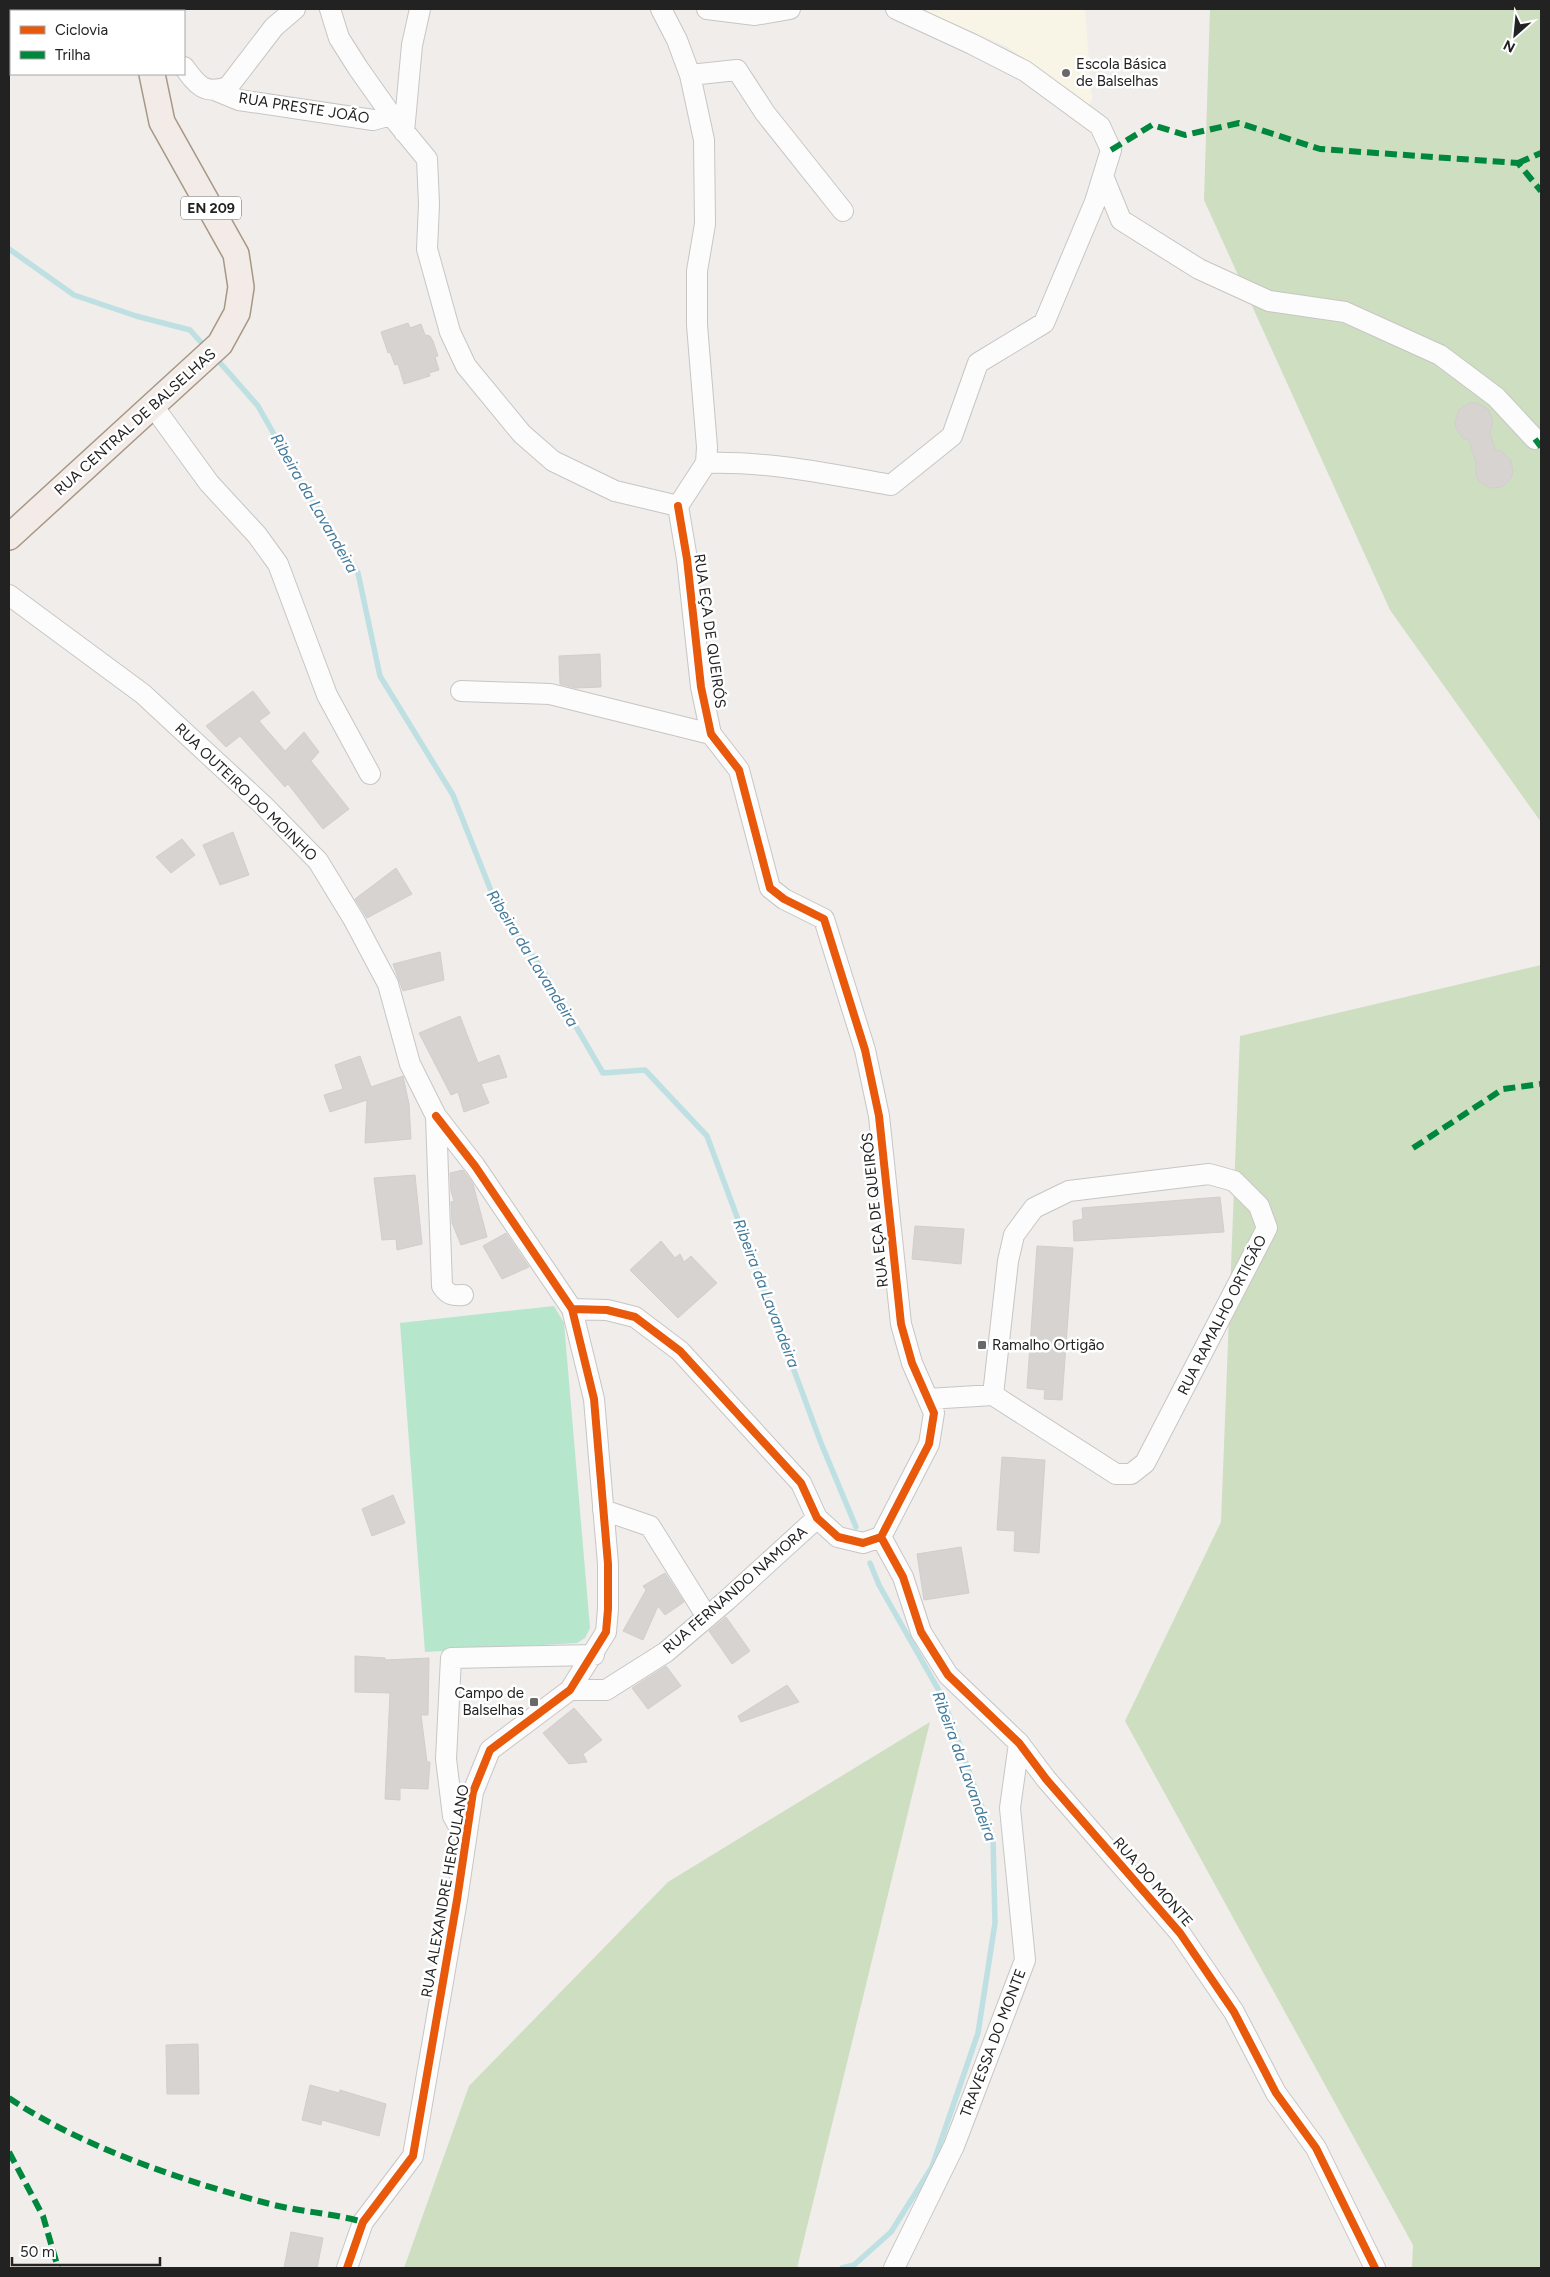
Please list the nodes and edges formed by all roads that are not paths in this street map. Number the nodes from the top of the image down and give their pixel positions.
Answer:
1 (295, 9) edge
2 (330, 9) edge
3 (420, 9) edge
4 (661, 9) edge
5 (707, 9) edge
6 (790, 9) edge
7 (896, 9) edge
8 (185, 69) edge
9 (152, 75) edge
10 (690, 75) junction
11 (217, 91) junction
12 (391, 115) junction
13 (404, 132) junction
14 (1104, 176) junction
15 (843, 211) dead end
16 (152, 406) junction
17 (1535, 439) dead end
18 (706, 464) junction
19 (678, 506) junction
20 (9, 537) edge
21 (9, 595) edge
22 (461, 691) dead end
23 (711, 734) junction
24 (370, 774) dead end
25 (436, 1116) junction
26 (463, 1295) dead end
27 (572, 1309) junction
28 (993, 1394) junction
29 (928, 1399) junction
30 (603, 1510) junction
31 (817, 1518) junction
32 (881, 1538) junction
33 (707, 1617) junction
34 (594, 1654) junction
35 (570, 1690) junction
36 (1019, 1743) junction
37 (466, 1839) junction
38 (347, 2268) edge
39 (894, 2268) edge
40 (1376, 2268) edge

1 - 11 street, RUA PRESTE JOÃO
2 - 12 street
3 - 13 street
4 - 10 street
5 - 6 street
7 - 14 street
8 - 11 street, RUA PRESTE JOÃO
9 - 16 main road, RUA CENTRAL DE BALSELHAS / EN 209
10 - 15 street
10 - 18 street
11 - 12 street, RUA PRESTE JOÃO
12 - 13 street
13 - 19 street
14 - 17 street
14 - 18 street
16 - 20 main road, RUA CENTRAL DE BALSELHAS / EN 209
16 - 24 street
18 - 19 street
19 - 23 street, RUA EÇA DE QUEIRÓS
21 - 25 street, RUA OUTEIRO DO MOINHO
22 - 23 street
23 - 29 street, RUA EÇA DE QUEIRÓS
25 - 26 street, RUA OUTEIRO DO MOINHO
25 - 27 street, RUA ALEXANDRE HERCULANO
27 - 30 street, RUA ALEXANDRE HERCULANO
27 - 31 street
28 - 28 street, RUA RAMALHO ORTIGÃO
28 - 29 street
29 - 32 street, RUA EÇA DE QUEIRÓS
30 - 33 street
30 - 34 street, RUA ALEXANDRE HERCULANO
31 - 32 street
31 - 33 street, RUA FERNANDO NAMORA
32 - 36 street, RUA DO MONTE
33 - 35 street, RUA FERNANDO NAMORA
34 - 35 street, RUA ALEXANDRE HERCULANO
34 - 37 street
35 - 37 street, RUA ALEXANDRE HERCULANO
36 - 39 street, TRAVESSA DO MONTE
36 - 40 street, RUA DO MONTE
37 - 38 street, RUA ALEXANDRE HERCULANO

